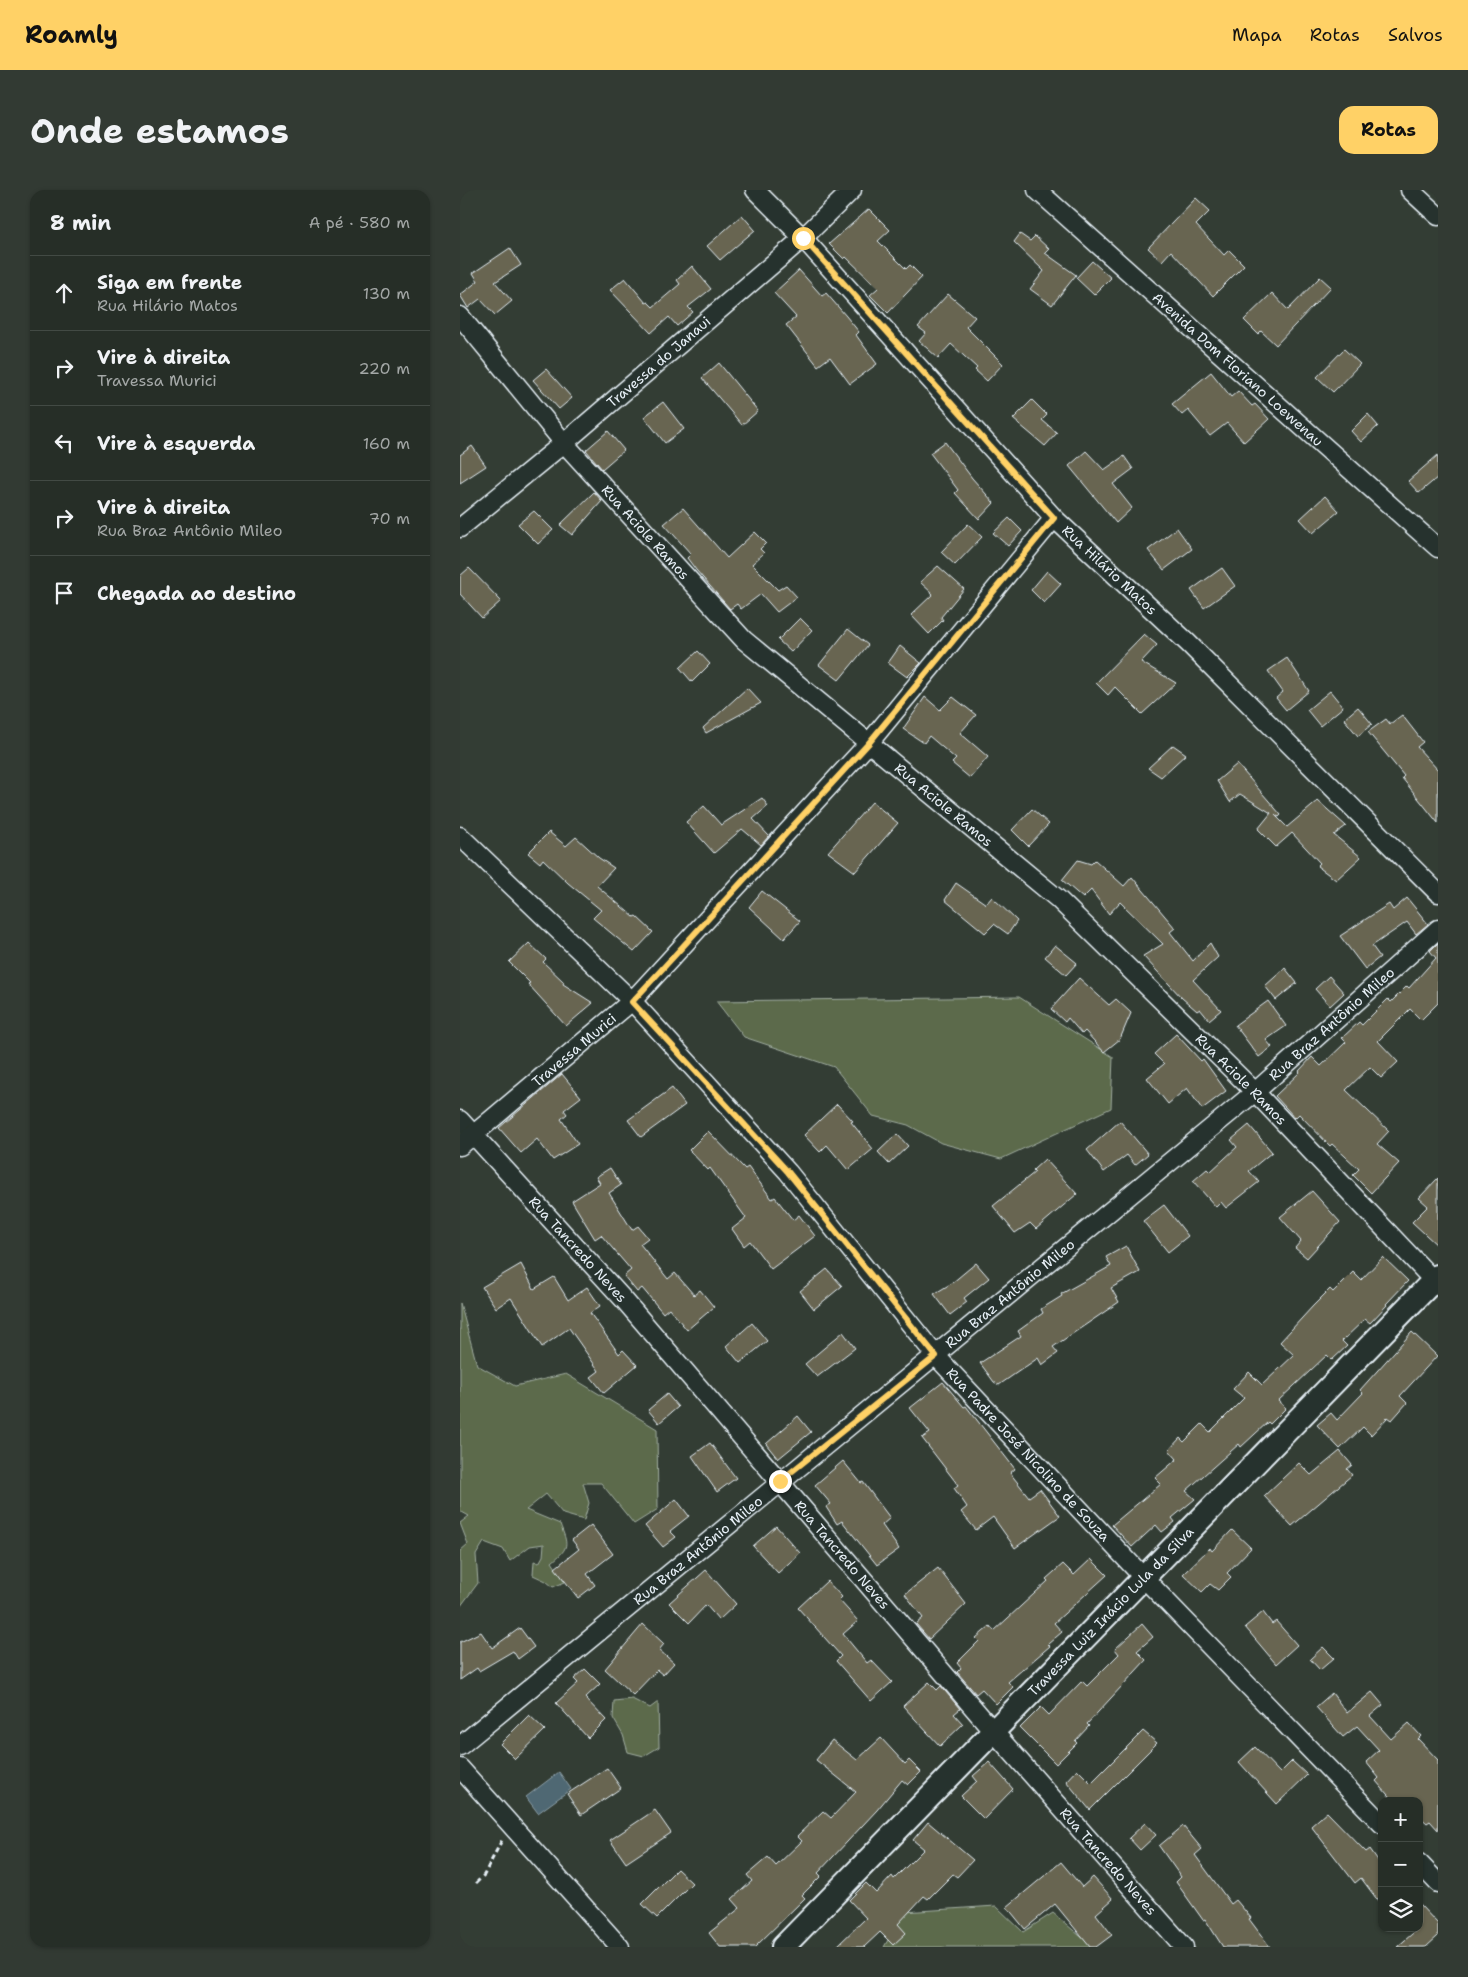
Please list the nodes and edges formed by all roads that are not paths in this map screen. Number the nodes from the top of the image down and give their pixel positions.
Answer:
1 (755, 190) edge
2 (852, 190) edge
3 (1037, 190) edge
4 (1410, 190) edge
5 (1438, 216) edge
6 (803, 238) junction
7 (460, 316) edge
8 (564, 443) junction
9 (1054, 518) junction
10 (460, 528) edge
11 (1438, 547) edge
12 (868, 744) junction
13 (460, 836) edge
14 (1438, 893) edge
15 (1438, 929) edge
16 (632, 1002) junction
17 (1255, 1092) junction
18 (460, 1120) edge
19 (474, 1136) junction
20 (460, 1146) edge
21 (1437, 1281) edge
22 (936, 1356) junction
23 (780, 1481) junction
24 (1144, 1578) junction
25 (994, 1732) junction
26 (460, 1746) edge
27 (460, 1768) edge
28 (1378, 1820) edge
29 (1423, 1867) edge
30 (1438, 1883) edge
31 (620, 1947) edge
32 (783, 1947) edge
33 (1184, 1947) edge

1 - 6 street, Rua Hilário Matos
2 - 6 street, Travessa do Janaui
3 - 11 street, Avenida Dom Floriano Loewenau
4 - 5 street
6 - 8 street, Travessa do Janaui
6 - 9 street, Rua Hilário Matos
7 - 8 street, Rua Aciole Ramos
8 - 10 street, Travessa do Janaui
8 - 12 street, Rua Aciole Ramos
9 - 12 street, Travessa Murici
9 - 14 street, Rua Hilário Matos
12 - 16 street, Travessa Murici
12 - 17 street, Rua Aciole Ramos
13 - 16 street, Rua Padre José Nicolino de Souza
15 - 17 street, Rua Braz Antônio Mileo
16 - 19 street, Travessa Murici
16 - 22 street, Rua Padre José Nicolino de Souza
17 - 21 street, Rua Aciole Ramos
17 - 22 street, Rua Braz Antônio Mileo
18 - 19 street, Rua Tancredo Neves
19 - 20 street, Travessa Murici
19 - 23 street, Rua Tancredo Neves
21 - 24 street, Travessa Luiz Inácio Lula da Silva
22 - 23 street, Rua Braz Antônio Mileo
22 - 24 street, Rua Padre José Nicolino de Souza
23 - 25 street, Rua Tancredo Neves
23 - 26 street, Rua Braz Antônio Mileo
24 - 25 street, Travessa Luiz Inácio Lula da Silva
24 - 28 street, Rua Padre José Nicolino de Souza
25 - 32 street, Travessa Luiz Inácio Lula da Silva
25 - 33 street, Rua Tancredo Neves
27 - 31 street
29 - 30 street

